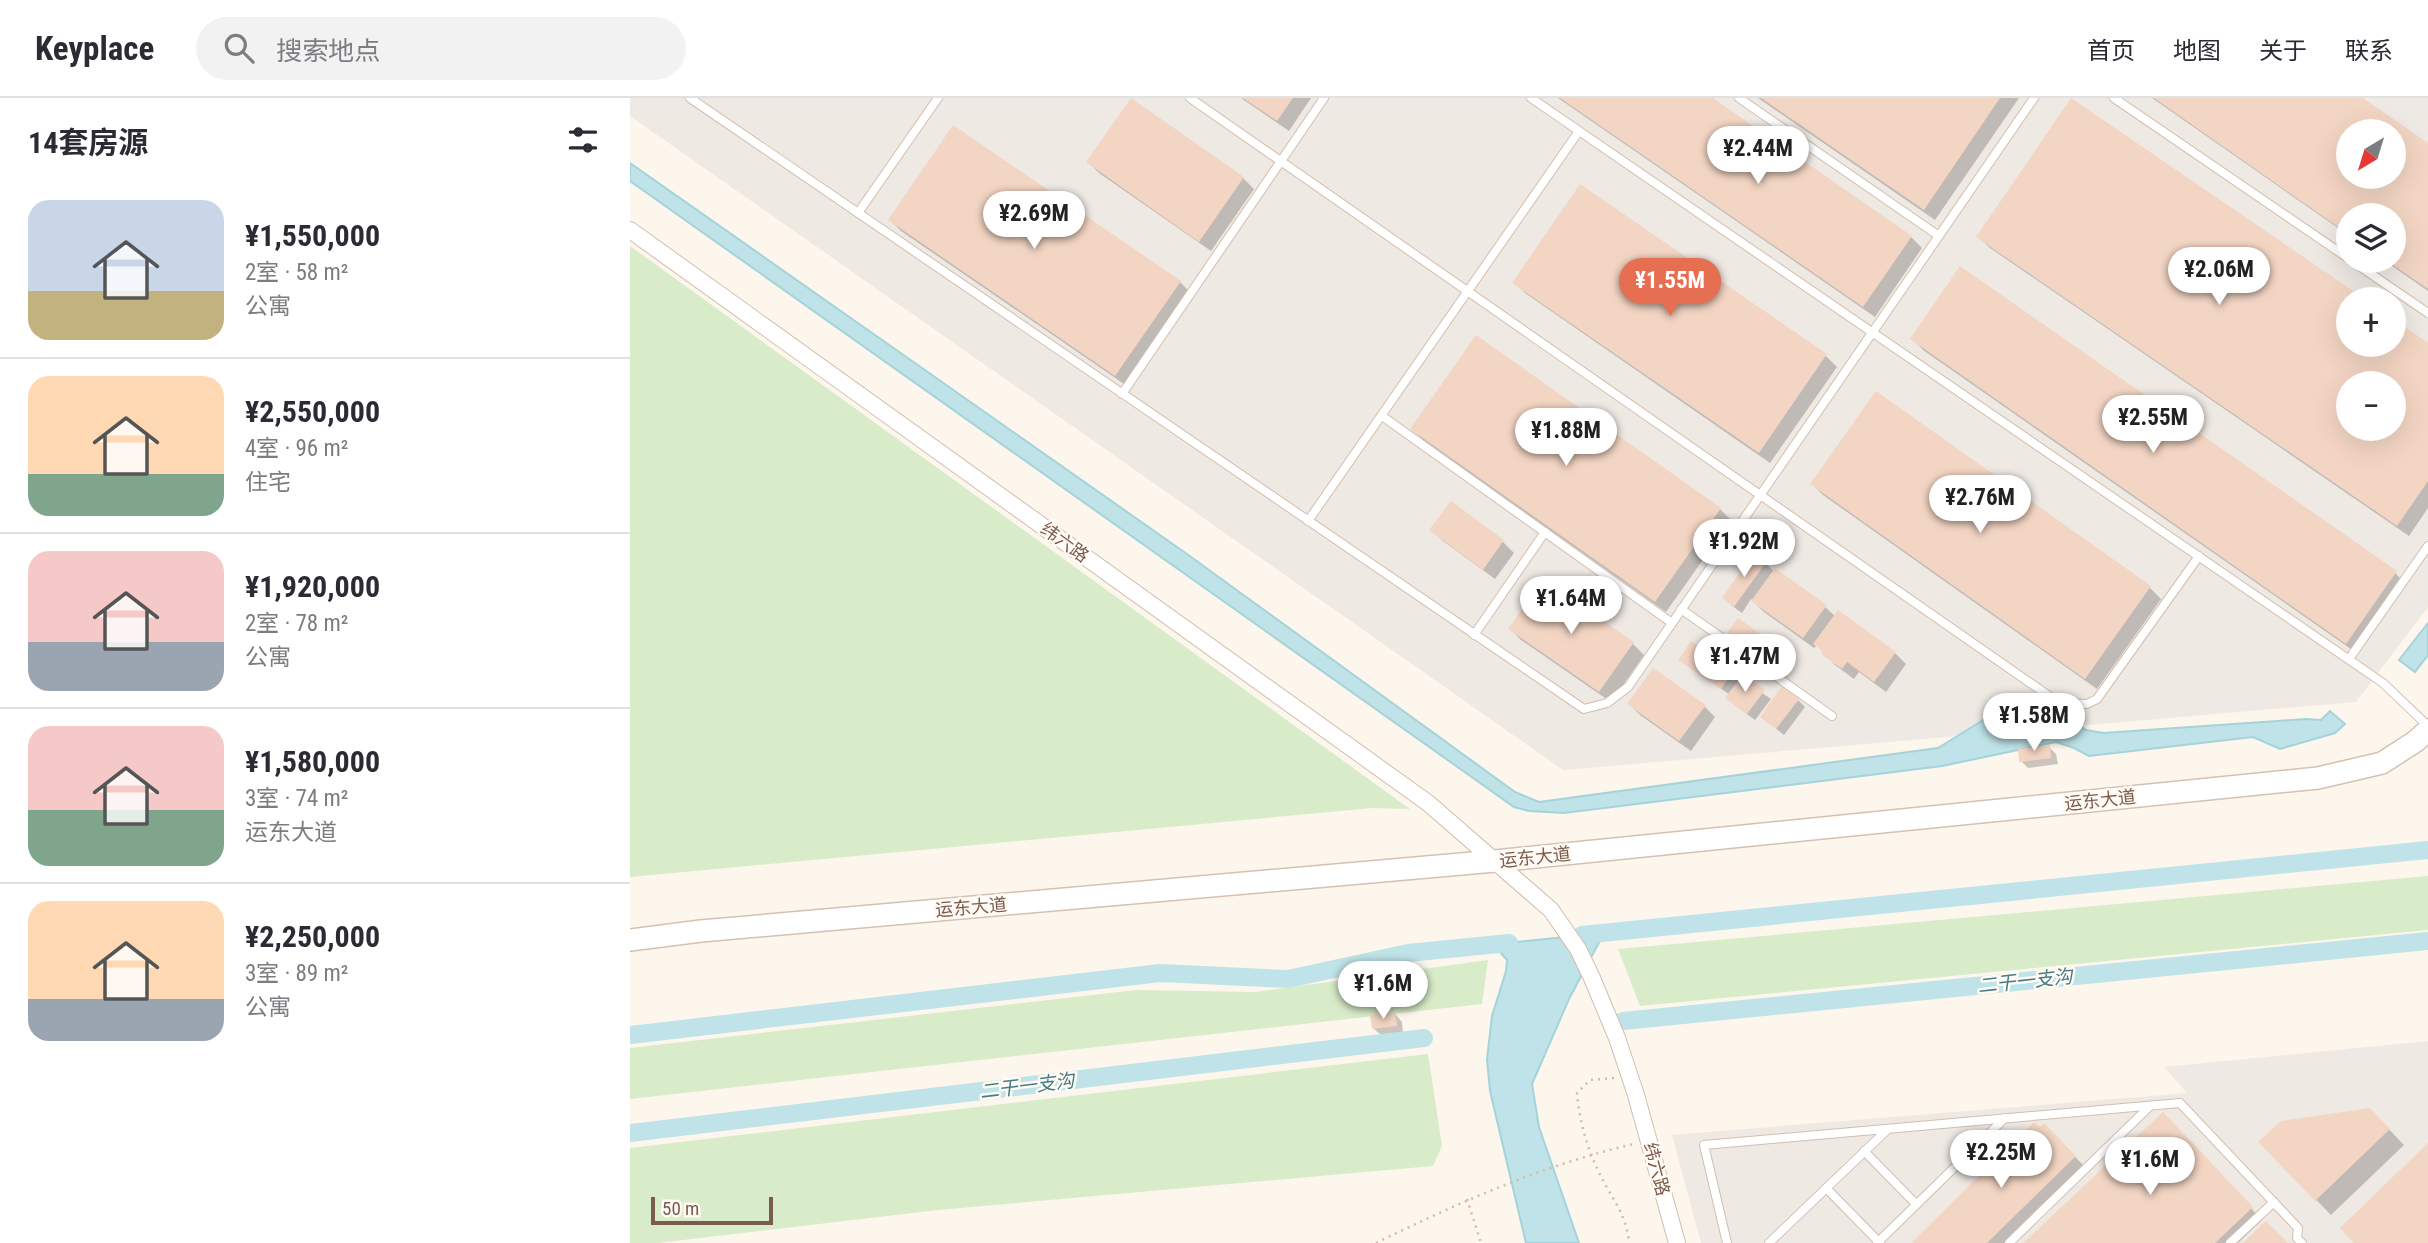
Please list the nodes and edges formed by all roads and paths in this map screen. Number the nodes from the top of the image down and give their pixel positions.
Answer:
1 (690, 98) edge
2 (938, 98) edge
3 (1190, 98) edge
4 (1324, 98) edge
5 (1531, 98) edge
6 (1739, 98) edge
7 (2034, 98) edge
8 (2114, 98) edge
9 (1579, 131) junction
10 (1280, 161) junction
11 (859, 214) junction
12 (630, 230) edge
13 (1939, 236) junction
14 (2336, 250) edge
15 (2369, 273) edge
16 (1468, 291) junction
17 (2428, 313) edge
18 (1873, 332) junction
19 (1122, 394) junction
20 (1382, 416) junction
21 (1760, 494) junction
22 (1308, 521) junction
23 (1545, 532) junction
24 (2428, 545) edge
25 (2199, 556) junction
26 (1681, 609) junction
27 (1672, 623) junction
28 (1474, 635) junction
29 (2349, 659) junction
30 (1832, 716) dead end
31 (2428, 728) edge
32 (1495, 861) junction
33 (630, 940) edge
34 (1634, 1088) junction
35 (2151, 1106) junction
36 (2005, 1118) junction
37 (1888, 1128) junction
38 (1649, 1140) junction
39 (1864, 1151) junction
40 (1592, 1154) junction
41 (1826, 1188) junction
42 (1467, 1199) junction
43 (2274, 1202) junction
44 (1916, 1204) junction
45 (1878, 1242) edge
46 (1377, 1243) edge
47 (1481, 1243) edge
48 (1629, 1243) edge
49 (1677, 1243) edge
50 (1727, 1243) edge
51 (1769, 1243) edge
52 (2009, 1243) edge
53 (2231, 1243) edge
54 (2302, 1243) edge

1 - 11 lane
2 - 11 lane
3 - 10 lane
4 - 10 lane
5 - 9 lane
6 - 13 lane
7 - 13 lane
8 - 14 lane
9 - 16 lane
9 - 18 lane
10 - 16 lane
10 - 19 lane
11 - 19 lane
12 - 32 street, 纬六路
13 - 18 lane
15 - 17 lane
16 - 20 lane
16 - 21 lane
18 - 21 lane
18 - 25 lane
19 - 22 lane
20 - 22 lane
20 - 23 lane
21 - 25 lane
21 - 26 lane
22 - 28 lane
23 - 27 lane
23 - 28 lane
24 - 29 lane
25 - 29 lane
26 - 27 lane
26 - 30 lane
27 - 28 lane
29 - 31 lane
31 - 32 street, 运东大道
32 - 33 street, 运东大道
32 - 34 street, 纬六路
34 - 38 street, 纬六路
34 - 40 path
35 - 36 lane
35 - 43 lane
35 - 52 lane
36 - 37 lane
36 - 44 lane
37 - 39 lane
37 - 50 lane
38 - 40 path
38 - 49 street, 纬六路
39 - 41 lane
39 - 44 lane
40 - 42 path
40 - 48 path
41 - 45 lane
41 - 51 lane
42 - 46 path
42 - 47 path
43 - 53 lane
43 - 54 lane
44 - 45 lane

